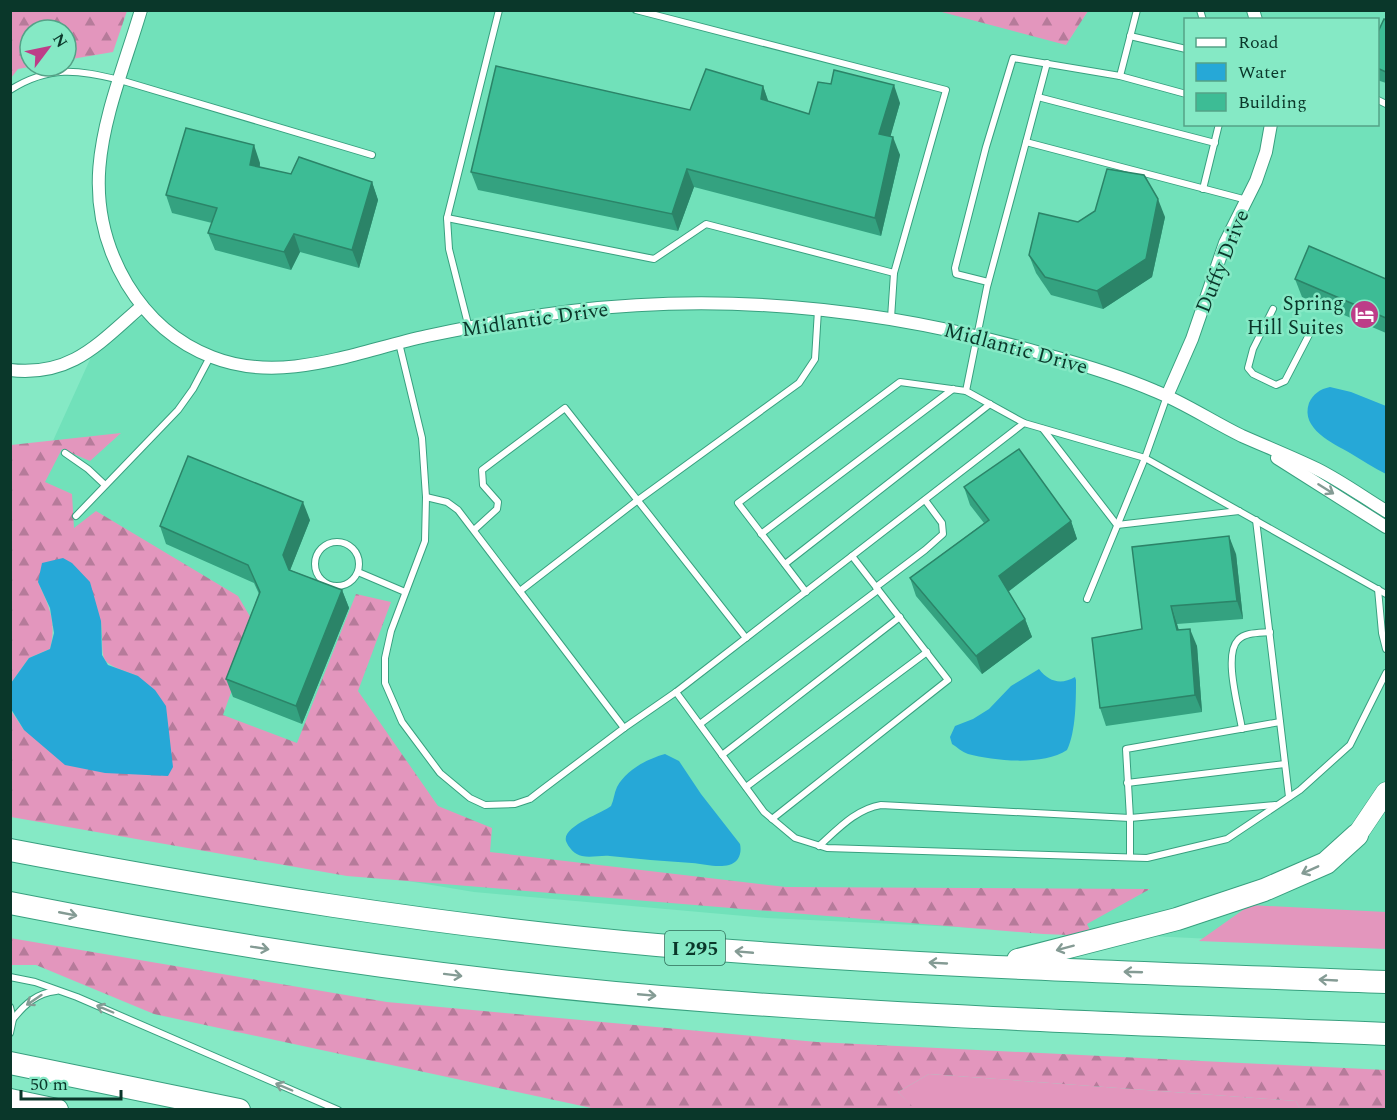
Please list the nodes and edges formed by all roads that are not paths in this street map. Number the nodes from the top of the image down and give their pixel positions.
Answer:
1 (141, 10) edge
2 (499, 10) edge
3 (636, 10) edge
4 (1137, 10) edge
5 (1130, 36) junction
6 (1184, 49) edge
7 (1047, 63) junction
8 (1120, 76) junction
9 (120, 80) junction
10 (10, 90) edge
11 (1184, 94) edge
12 (1038, 97) junction
13 (1219, 126) edge
14 (1271, 126) edge
15 (1026, 142) junction
16 (1215, 143) junction
17 (372, 155) dead end
18 (1203, 189) junction
19 (1247, 200) junction
20 (447, 218) junction
21 (894, 273) junction
22 (988, 282) junction
23 (142, 306) junction
24 (1273, 309) dead end
25 (818, 310) junction
26 (891, 318) junction
27 (469, 328) junction
28 (1312, 329) dead end
29 (978, 336) junction
30 (398, 343) junction
31 (210, 356) junction
32 (10, 370) edge
33 (953, 389) junction
34 (966, 391) junction
35 (1167, 396) junction
36 (990, 404) junction
37 (1024, 423) junction
38 (1042, 428) junction
39 (1241, 435) junction
40 (65, 453) dead end
41 (1145, 458) junction
42 (105, 485) junction
43 (426, 497) junction
44 (638, 500) junction
45 (924, 500) junction
46 (1239, 511) junction
47 (1386, 511) edge
48 (76, 516) dead end
49 (1256, 520) junction
50 (1117, 525) junction
51 (1386, 527) edge
52 (474, 530) junction
53 (761, 534) junction
54 (852, 556) junction
55 (785, 564) junction
56 (358, 572) junction
57 (877, 588) junction
58 (1378, 589) junction
59 (520, 591) junction
60 (405, 592) junction
61 (806, 592) junction
62 (1386, 594) edge
63 (1087, 598) dead end
64 (900, 617) junction
65 (1269, 632) junction
66 (746, 638) junction
67 (1386, 649) edge
68 (927, 652) junction
69 (1386, 673) edge
70 (676, 692) junction
71 (1280, 722) junction
72 (700, 724) junction
73 (624, 728) junction
74 (1242, 729) junction
75 (722, 755) junction
76 (1285, 764) junction
77 (1127, 783) junction
78 (746, 787) junction
79 (1386, 792) edge
80 (1289, 797) junction
81 (1278, 805) junction
82 (1130, 818) junction
83 (772, 819) junction
84 (1357, 836) joint
85 (819, 846) junction
86 (10, 850) edge
87 (1130, 857) junction
88 (10, 903) edge
89 (995, 966) junction
90 (10, 977) edge
91 (1386, 982) edge
92 (60, 991) junction
93 (10, 1007) edge
94 (13, 1019) junction
95 (11, 1031) edge
96 (1386, 1034) edge
97 (10, 1063) edge
98 (10, 1100) edge
99 (57, 1110) edge
100 (239, 1110) edge
101 (338, 1110) edge

1 - 9 street, Midlantic Drive
2 - 20 lane
3 - 21 lane
4 - 5 lane
5 - 6 lane
5 - 8 lane
7 - 8 lane
7 - 12 lane
7 - 22 lane
8 - 11 lane
9 - 10 lane
9 - 17 lane
9 - 23 street, Midlantic Drive
12 - 15 lane
12 - 16 lane
13 - 16 lane
14 - 19 street, Duffy Drive
15 - 18 lane
15 - 22 lane
16 - 18 lane
18 - 19 lane
19 - 35 street, Duffy Drive
20 - 21 lane
20 - 27 lane
21 - 26 lane
22 - 29 lane
23 - 31 street, Midlantic Drive
23 - 32 street
24 - 28 lane
25 - 26 street, Midlantic Drive
25 - 27 street, Midlantic Drive
25 - 44 lane
26 - 29 street, Midlantic Drive
27 - 30 street, Midlantic Drive
29 - 34 lane
29 - 35 street, Midlantic Drive
30 - 31 street, Midlantic Drive
30 - 43 lane
31 - 42 lane
33 - 34 lane
33 - 53 lane
33 - 53 lane
34 - 36 lane
35 - 39 street, Midlantic Drive
35 - 41 lane
36 - 37 lane
36 - 55 lane
37 - 38 lane
37 - 45 lane
38 - 41 lane
38 - 50 lane
39 - 47 street, Midlantic Drive
39 -> 51 street, Midlantic Drive
40 - 42 lane
41 - 46 lane
41 - 50 lane
42 - 48 lane
43 - 52 lane
43 - 60 lane
44 - 52 lane
44 - 59 lane
44 - 66 lane
45 - 54 lane
45 - 57 lane
46 - 49 lane
46 - 50 lane
49 - 58 lane
49 - 65 lane
50 - 63 lane
52 - 59 lane
53 - 55 lane
54 - 57 lane
54 - 61 lane
55 - 61 lane
56 - 56 lane
56 - 60 lane
57 - 64 lane
57 - 72 lane
58 - 62 lane
58 - 67 lane
59 - 73 lane
60 - 73 lane
61 - 66 lane
64 - 68 lane
64 - 75 lane
65 - 71 lane
65 - 74 lane
66 - 70 lane
68 - 78 lane
68 - 83 lane
69 - 80 lane
70 - 72 lane
70 - 73 lane
71 - 74 lane
71 - 76 lane
72 - 75 lane
74 - 77 lane
75 - 78 lane
76 - 77 lane
76 - 80 lane
77 - 82 lane
78 - 83 lane
79 - 84 main road
80 - 81 lane
81 - 82 lane
81 - 87 lane
82 - 85 lane
82 - 87 lane
83 - 85 lane
84 -> 89 highway
85 - 87 lane
89 -> 86 highway, I 295
88 -> 96 highway, I 295
91 -> 89 highway, I 295
90 - 92 lane
92 -> 94 lane
101 -> 92 lane
93 - 94 lane
94 - 95 lane
97 - 100 highway
98 - 99 highway

